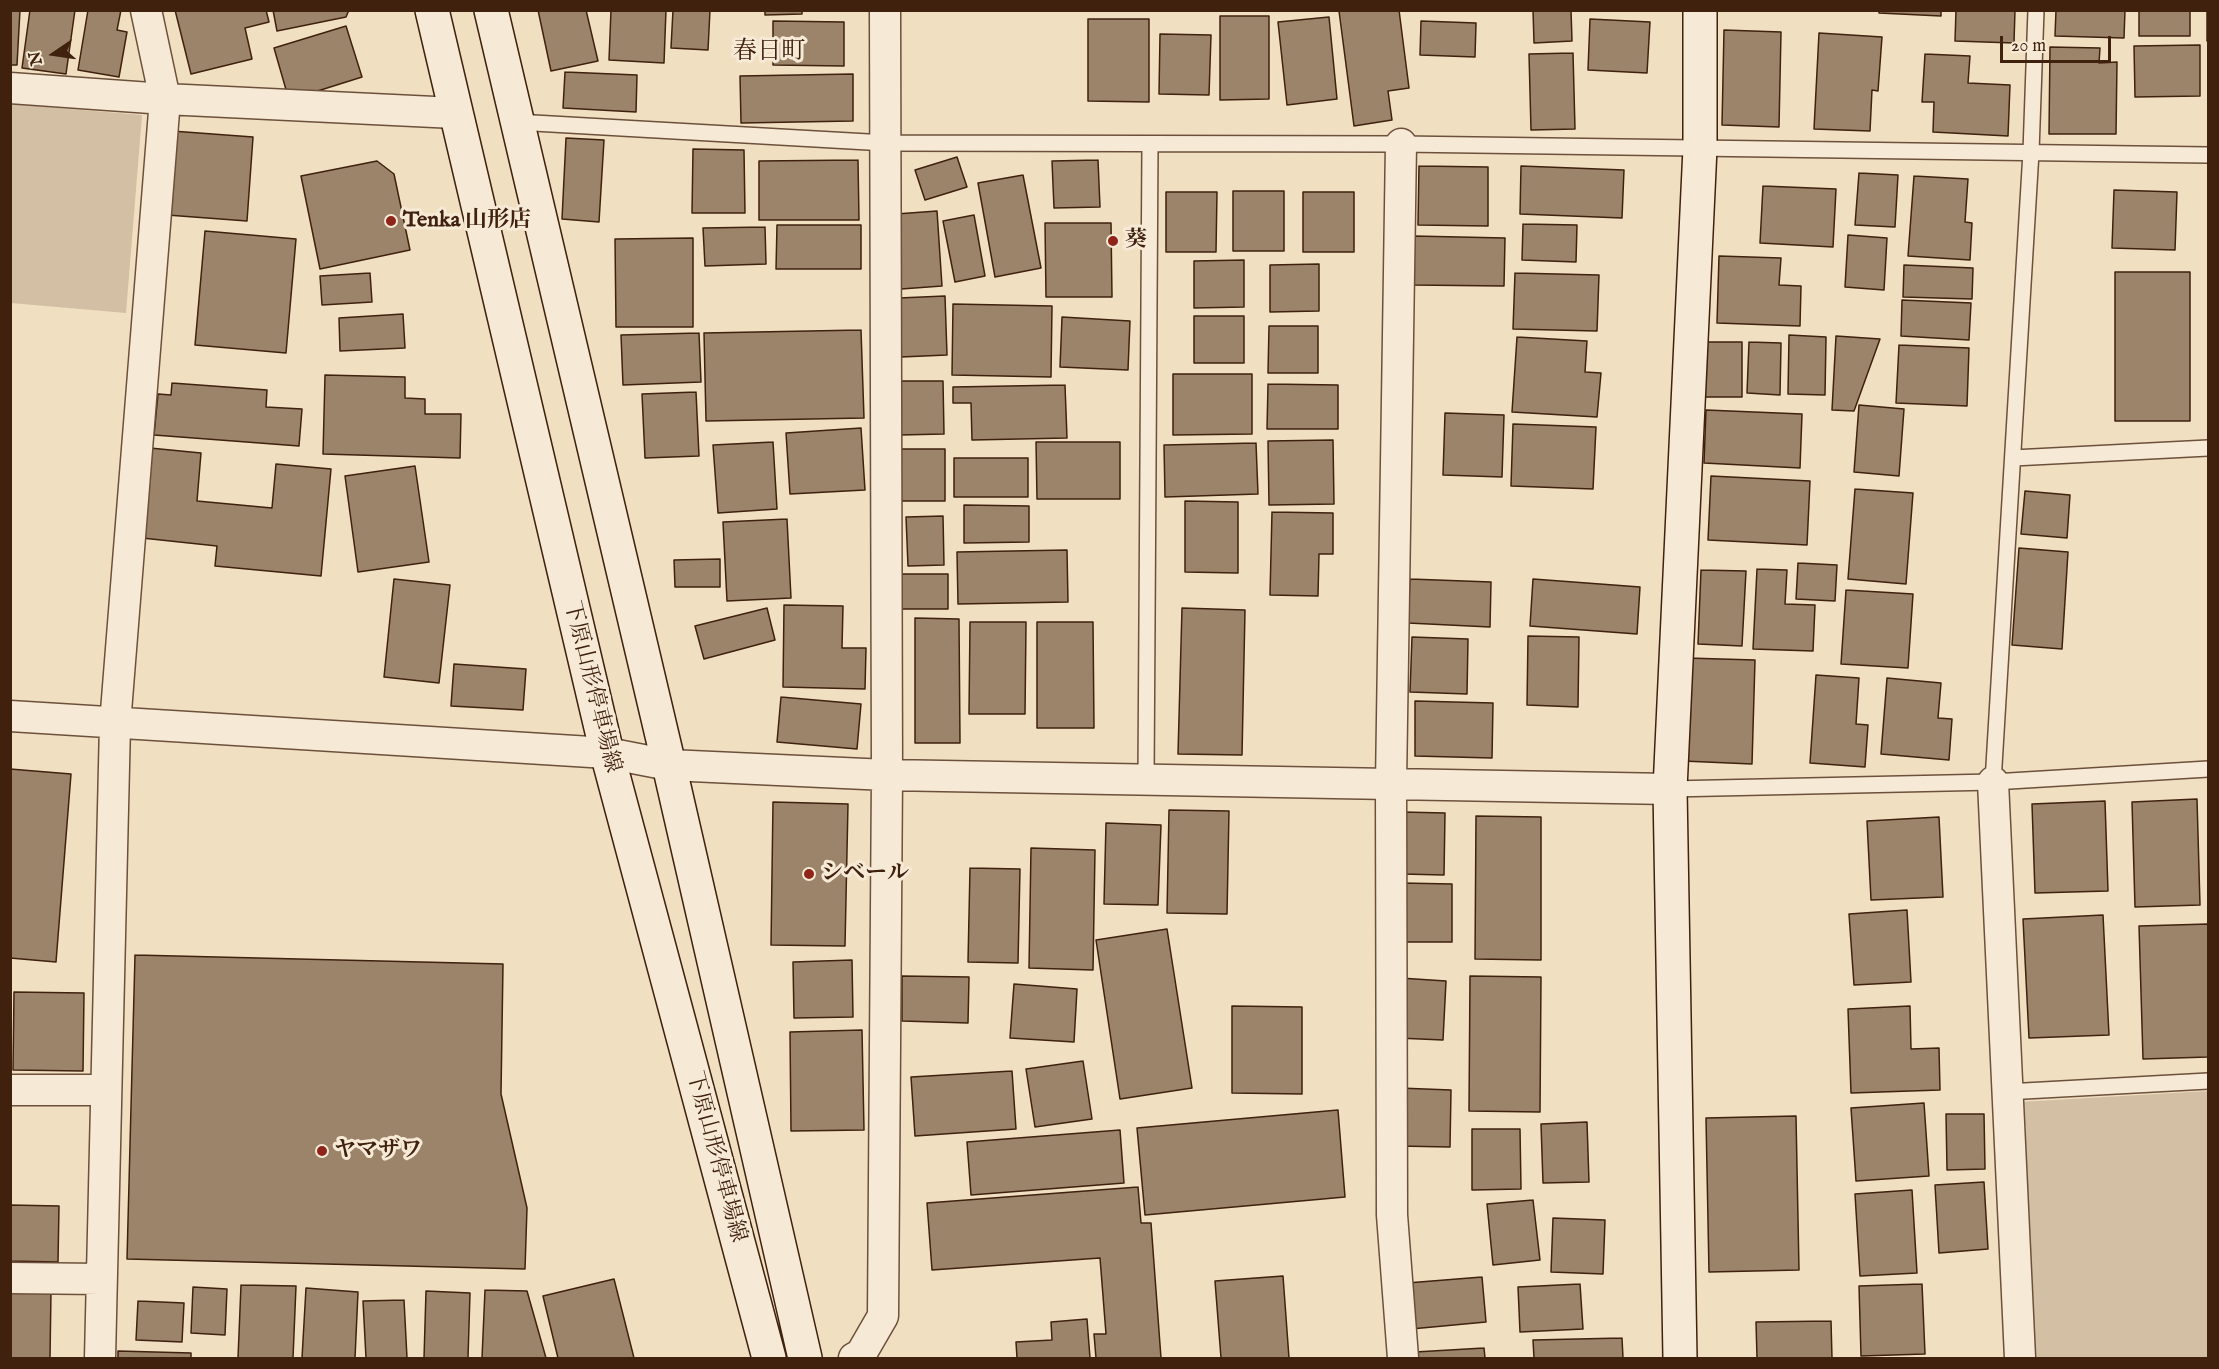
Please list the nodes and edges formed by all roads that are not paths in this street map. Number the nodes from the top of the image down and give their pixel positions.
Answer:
1 (146, 10) edge
2 (432, 10) edge
3 (491, 10) edge
4 (885, 10) edge
5 (1700, 10) edge
6 (2036, 10) edge
7 (10, 88) edge
8 (165, 99) junction
9 (454, 113) junction
10 (516, 122) junction
11 (886, 143) junction
12 (1150, 144) junction
13 (1401, 144) junction
14 (1700, 148) junction
15 (2031, 152) junction
16 (2208, 155) edge
17 (2208, 448) edge
18 (2013, 458) junction
19 (10, 716) edge
20 (115, 724) junction
21 (607, 753) junction
22 (669, 765) junction
23 (2208, 769) edge
24 (887, 775) junction
25 (1146, 778) junction
26 (1993, 782) junction
27 (1391, 783) junction
28 (1670, 789) junction
29 (2208, 1081) edge
30 (10, 1090) edge
31 (106, 1090) junction
32 (2006, 1092) junction
33 (10, 1278) edge
34 (101, 1279) junction
35 (100, 1359) edge
36 (769, 1359) edge
37 (805, 1359) edge
38 (854, 1359) edge
39 (1403, 1359) edge
40 (1680, 1359) edge
41 (2020, 1359) edge

1 - 8 street
2 - 9 main road, 下原山形停車場線
3 - 10 main road, 下原山形停車場線
4 - 11 street
5 - 14 main road
6 - 15 lane
7 - 8 street
8 - 9 street
8 - 20 street
9 - 21 main road, 下原山形停車場線
10 - 11 lane
10 - 22 main road, 下原山形停車場線
11 - 12 lane
11 - 24 street
12 - 13 lane
12 - 25 lane
13 - 14 lane
13 - 27 street
14 - 15 lane
14 - 28 main road
15 - 16 lane
15 - 18 lane
17 - 18 lane
18 - 26 lane
19 - 20 street
20 - 21 street
20 - 31 street
21 - 22 street
21 - 36 main road, 下原山形停車場線
22 - 24 street
22 - 37 main road, 下原山形停車場線
23 - 26 lane
24 - 25 street
24 - 38 street
25 - 27 street
26 - 28 lane
26 - 32 street
27 - 28 street
27 - 39 street
28 - 40 main road
29 - 32 lane
30 - 31 street
31 - 34 street
32 - 41 street
33 - 34 street
34 - 35 street

